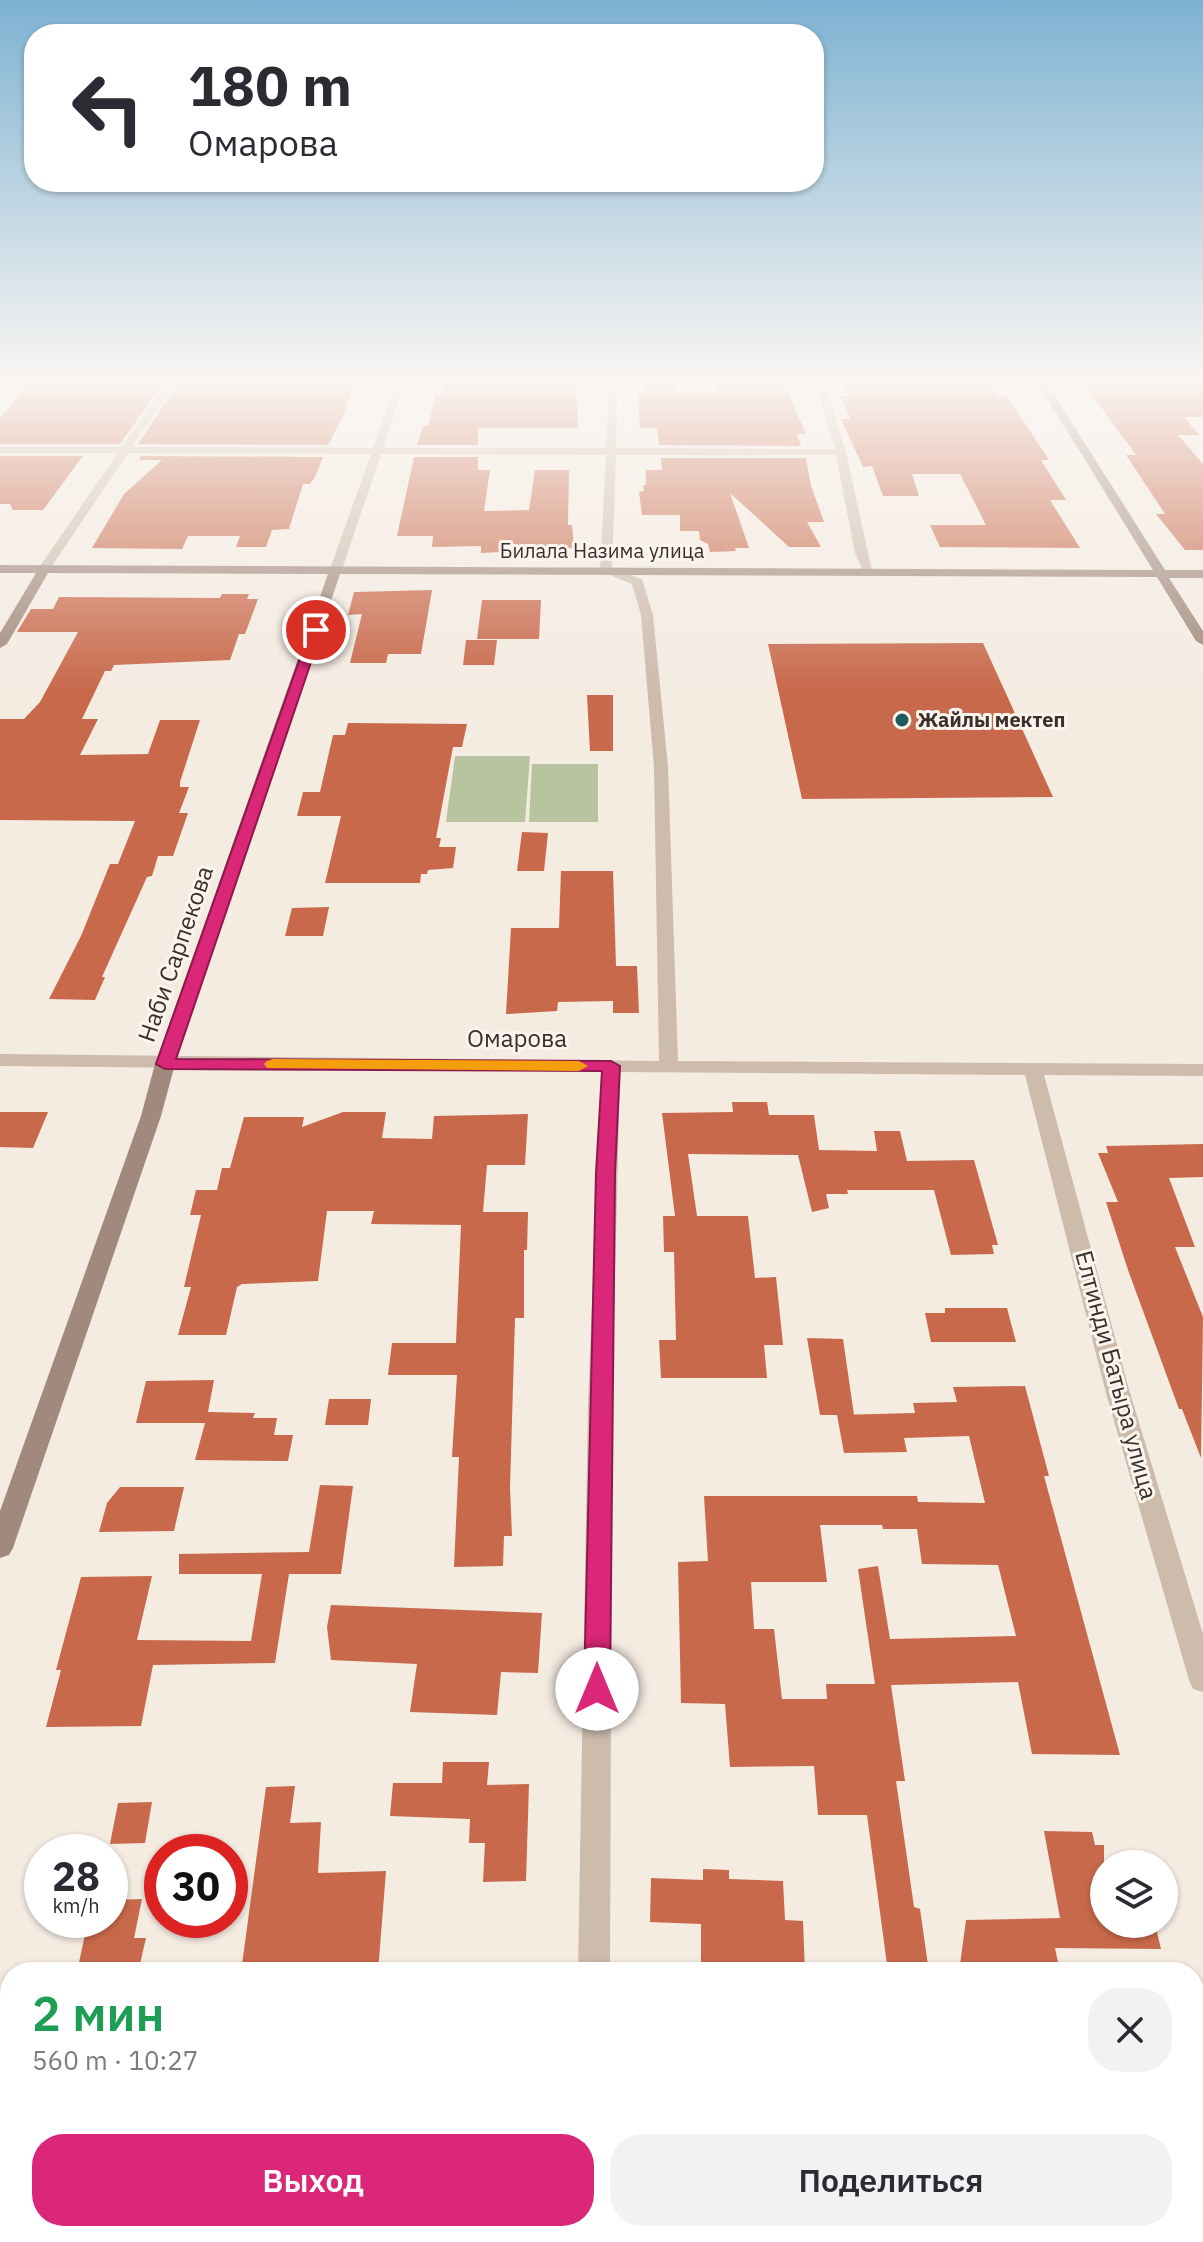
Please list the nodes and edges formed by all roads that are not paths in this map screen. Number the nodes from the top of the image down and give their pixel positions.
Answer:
1 (104, 482) edge
2 (367, 482) edge
3 (609, 482) edge
4 (847, 482) edge
5 (1103, 482) edge
6 (0, 569) edge
7 (44, 569) junction
8 (336, 569) junction
9 (606, 571) junction
10 (869, 573) junction
11 (1160, 573) junction
12 (1203, 574) edge
13 (1203, 641) edge
14 (0, 644) edge
15 (0, 1060) edge
16 (165, 1064) junction
17 (611, 1066) junction
18 (669, 1067) junction
19 (1033, 1069) junction
20 (1203, 1070) edge
21 (0, 1548) edge
22 (1203, 1680) edge
23 (594, 1962) edge

1 - 7 street
2 - 8 street, Наби Сарпекова
3 - 9 street
4 - 10 street
5 - 11 street
6 - 7 street, Билала Назима улица
7 - 8 street, Билала Назима улица
7 - 14 street
8 - 9 street, Билала Назима улица
8 - 16 street, Наби Сарпекова
9 - 10 street, Билала Назима улица
9 - 18 street
10 - 11 street, Билала Назима улица
11 - 12 street, Билала Назима улица
11 - 13 street
15 - 16 street, Омарова
16 - 17 street, Омарова
16 - 21 street, Наби Сарпекова
17 - 18 street, Омарова
17 - 23 street
18 - 19 street, Омарова
19 - 20 street, Омарова
19 - 22 street, Елтинди Батыра улица

